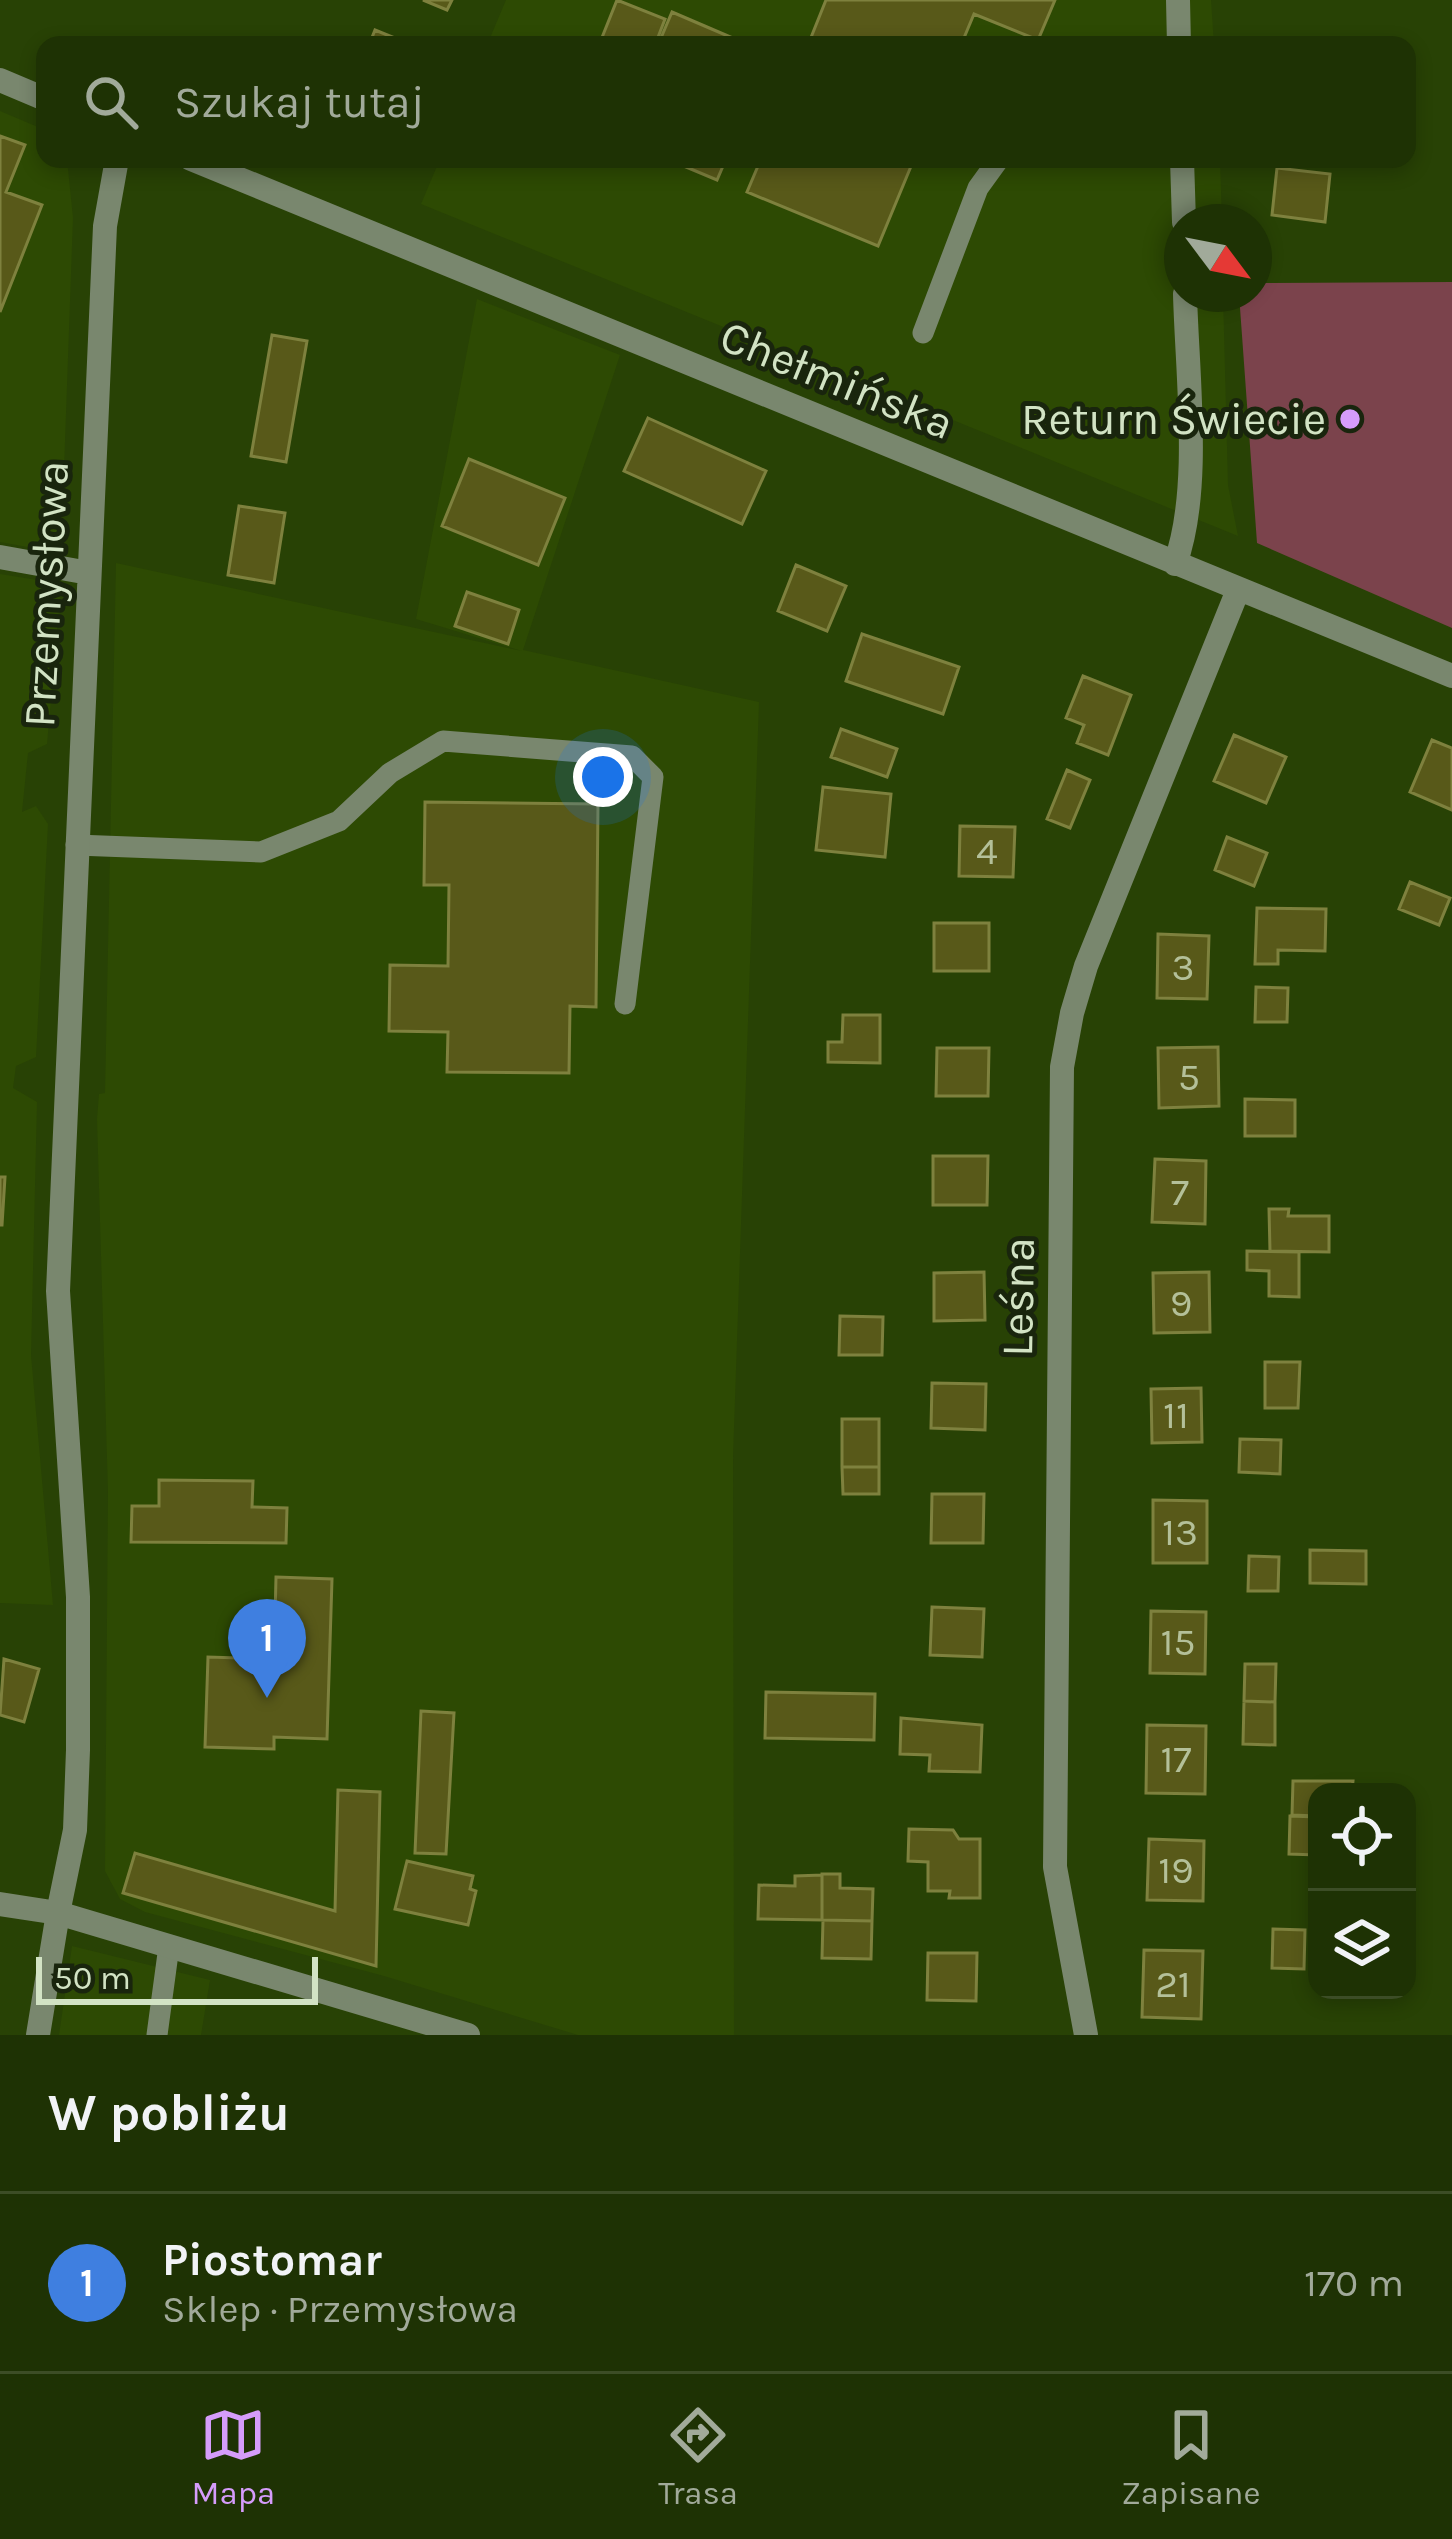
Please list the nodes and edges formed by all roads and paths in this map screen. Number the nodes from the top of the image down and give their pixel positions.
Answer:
1 (1178, 0) edge
2 (1179, 36) edge
3 (0, 80) edge
4 (36, 95) edge
5 (116, 168) edge
6 (213, 168) edge
7 (992, 168) edge
8 (1182, 168) edge
9 (1183, 204) edge
10 (1185, 312) edge
11 (923, 333) dead end
12 (0, 557) edge
13 (1175, 565) junction
14 (89, 573) junction
15 (1238, 590) junction
16 (1452, 676) edge
17 (76, 844) junction
18 (625, 1004) dead end
19 (2, 1905) edge
20 (58, 1913) junction
21 (169, 1946) junction
22 (38, 2035) edge
23 (157, 2035) edge
24 (468, 2035) edge
25 (1086, 2035) edge

1 - 2 street
3 - 4 street
5 - 14 street, Przemysłowa
6 - 13 street, Chełmińska
7 - 11 lane
8 - 9 street
10 - 13 street
12 - 14 street
13 - 15 street, Chełmińska
14 - 17 street, Przemysłowa
15 - 16 street, Chełmińska
15 - 25 street, Leśna
17 - 18 lane
17 - 20 street, Przemysłowa
19 - 20 street
20 - 21 street
20 - 22 street, Przemysłowa
21 - 23 lane
21 - 24 street

